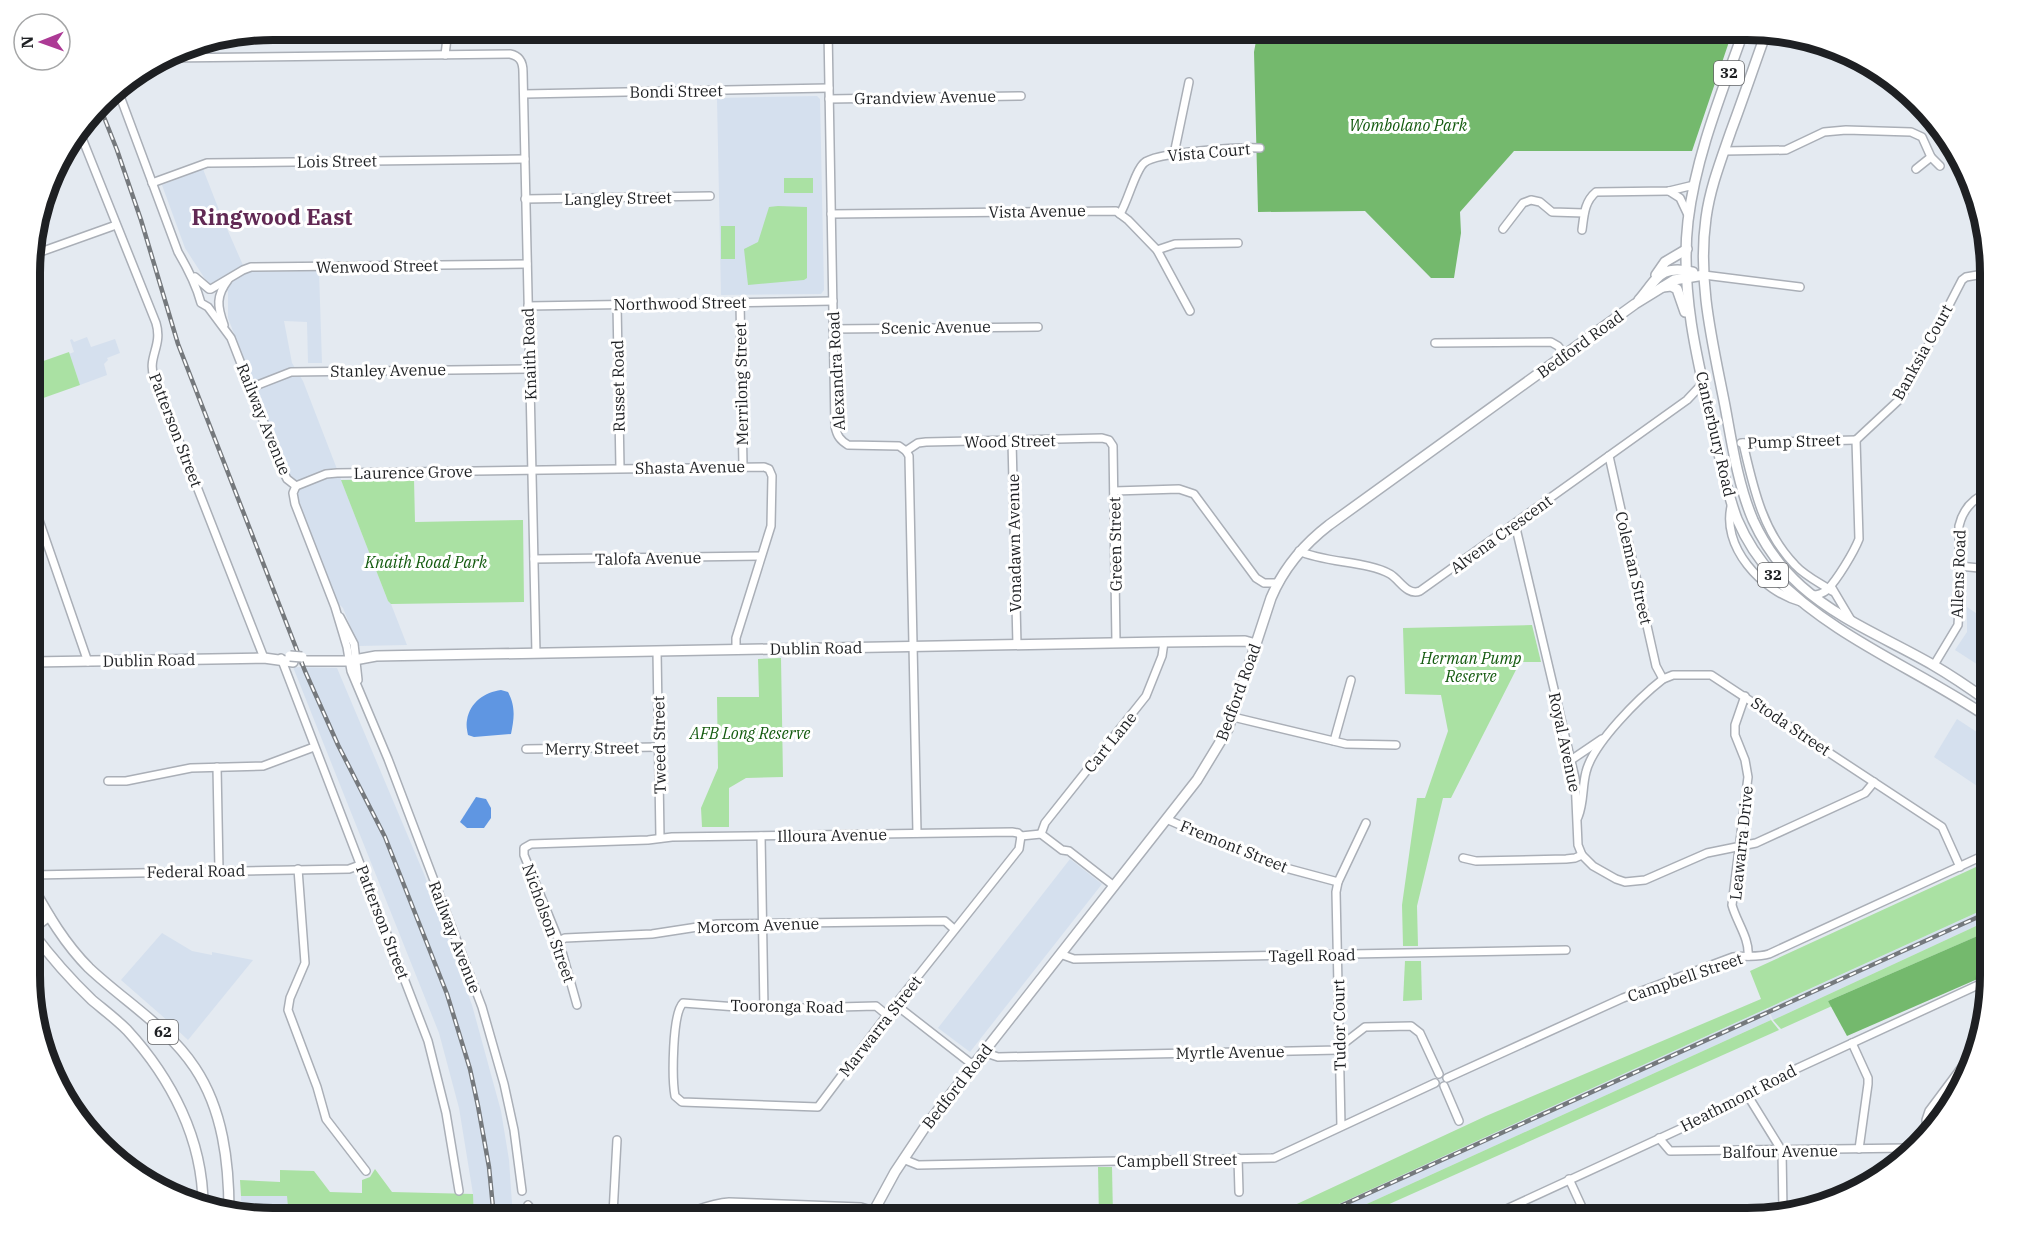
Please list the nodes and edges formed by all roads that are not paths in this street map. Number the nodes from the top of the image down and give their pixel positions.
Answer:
1 (447, 40) edge
2 (828, 40) edge
3 (1741, 40) edge
4 (1763, 41) edge
5 (445, 55) junction
6 (186, 58) edge
7 (1189, 82) dead end
8 (829, 88) junction
9 (524, 93) junction
10 (1021, 96) dead end
11 (121, 98) edge
12 (830, 99) junction
13 (82, 141) edge
14 (1260, 148) dead end
15 (1724, 151) junction
16 (1174, 154) junction
17 (1931, 157) junction
18 (525, 159) junction
19 (1940, 166) dead end
20 (1916, 169) dead end
21 (152, 183) junction
22 (1694, 185) junction
23 (1669, 191) junction
24 (710, 196) dead end
25 (525, 199) junction
26 (1584, 213) junction
27 (831, 214) junction
28 (1120, 214) junction
29 (1689, 217) junction
30 (116, 225) junction
31 (1503, 229) dead end
32 (1582, 230) dead end
33 (1238, 243) dead end
34 (1687, 249) junction
35 (1157, 250) junction
36 (41, 252) edge
37 (527, 264) junction
38 (191, 273) junction
39 (1687, 274) junction
40 (1704, 275) junction
41 (1979, 275) edge
42 (230, 278) junction
43 (1655, 278) junction
44 (1800, 286) dead end
45 (1663, 287) junction
46 (210, 289) junction
47 (200, 295) junction
48 (218, 299) junction
49 (833, 300) junction
50 (740, 302) junction
51 (617, 304) junction
52 (1635, 304) junction
53 (528, 306) junction
54 (208, 307) junction
55 (1190, 310) dead end
56 (1038, 327) dead end
57 (833, 329) junction
58 (225, 330) junction
59 (1435, 343) dead end
60 (1695, 343) junction
61 (1564, 355) junction
62 (529, 369) junction
63 (1703, 383) junction
64 (250, 388) junction
65 (1687, 400) junction
66 (1707, 403) junction
67 (1856, 440) junction
68 (1012, 441) junction
69 (1732, 443) junction
70 (1743, 443) junction
71 (1113, 446) joint
72 (906, 451) junction
73 (1609, 456) junction
74 (743, 466) junction
75 (620, 468) junction
76 (533, 470) junction
77 (296, 486) junction
78 (1114, 490) junction
79 (1979, 496) edge
80 (1732, 503) junction
81 (40, 523) edge
82 (1515, 524) junction
83 (1299, 551) junction
84 (761, 556) junction
85 (534, 559) junction
86 (1959, 566) junction
87 (1979, 568) edge
88 (1277, 583) junction
89 (1831, 588) junction
90 (1813, 596) junction
91 (1806, 604) junction
92 (1852, 622) junction
93 (1116, 642) junction
94 (1164, 642) junction
95 (1256, 644) junction
96 (1017, 645) junction
97 (914, 646) junction
98 (736, 650) junction
99 (657, 651) junction
100 (536, 652) junction
101 (265, 658) junction
102 (286, 658) junction
103 (352, 658) junction
104 (40, 662) edge
105 (88, 662) junction
106 (1934, 665) junction
107 (1663, 679) junction
108 (1351, 680) dead end
109 (1926, 680) junction
110 (1979, 695) edge
111 (1745, 696) junction
112 (1979, 712) edge
113 (1233, 717) junction
114 (1606, 736) junction
115 (1334, 741) junction
116 (1396, 745) dead end
117 (314, 747) junction
118 (658, 747) junction
119 (526, 749) dead end
120 (1571, 760) junction
121 (217, 767) junction
122 (108, 781) dead end
123 (1874, 782) junction
124 (1166, 819) junction
125 (1577, 819) junction
126 (1366, 823) dead end
127 (917, 833) junction
128 (1041, 834) junction
129 (761, 836) junction
130 (1021, 836) junction
131 (660, 838) junction
132 (531, 844) joint
133 (1739, 847) junction
134 (1581, 855) junction
135 (1462, 858) dead end
136 (1979, 858) edge
137 (360, 865) junction
138 (1960, 867) junction
139 (298, 869) junction
140 (219, 870) junction
141 (40, 875) edge
142 (1338, 882) junction
143 (1114, 886) junction
144 (40, 900) edge
145 (49, 916) junction
146 (763, 924) junction
147 (40, 926) edge
148 (954, 929) junction
149 (559, 941) junction
150 (40, 942) edge
151 (1566, 950) dead end
152 (1060, 954) junction
153 (1337, 954) junction
154 (1748, 956) junction
155 (1979, 985) edge
156 (577, 1005) dead end
157 (896, 1005) junction
158 (764, 1009) junction
159 (887, 1015) junction
160 (1852, 1042) junction
161 (1339, 1050) junction
162 (983, 1052) junction
163 (973, 1065) junction
164 (1439, 1074) junction
165 (1956, 1074) edge
166 (1445, 1082) junction
167 (1435, 1083) junction
168 (1748, 1096) junction
169 (682, 1102) joint
170 (1459, 1121) dead end
171 (1926, 1122) edge
172 (1341, 1126) junction
173 (1659, 1138) junction
174 (616, 1140) dead end
175 (1902, 1148) edge
176 (1859, 1149) junction
177 (1782, 1151) junction
178 (1238, 1158) junction
179 (903, 1159) junction
180 (366, 1171) dead end
181 (1569, 1179) junction
182 (459, 1191) dead end
183 (522, 1191) dead end
184 (1239, 1192) dead end
185 (201, 1196) edge
186 (229, 1203) edge
187 (528, 1205) dead end
188 (1783, 1205) edge
189 (530, 1208) edge
190 (613, 1208) edge
191 (702, 1208) edge
192 (862, 1208) edge
193 (876, 1208) edge
194 (1508, 1208) edge
195 (1582, 1208) edge

1 - 5 street
2 - 8 street, Alexandra Road
3 - 22 main road, Canterbury Road / 32
4 - 15 main road, Canterbury Road / 32
5 - 6 street
5 - 9 street, Knaith Road
7 - 16 street
8 - 9 street, Bondi Street
8 - 12 street, Alexandra Road
9 - 18 street, Knaith Road
10 - 12 street, Grandview Avenue
11 - 21 street
12 - 27 street, Alexandra Road
13 - 30 street, Patterson Street
14 - 16 street, Vista Court
15 - 17 street
15 - 40 main road, Canterbury Road / 32
16 - 28 street, Vista Court
17 - 19 street
17 - 20 street
18 - 21 street, Lois Street
18 - 25 street, Knaith Road
21 - 38 street
22 - 23 street
22 - 29 main road, Canterbury Road / 32
23 - 26 street
23 - 29 street
24 - 25 street, Langley Street
25 - 37 street, Knaith Road
26 - 31 street
26 - 32 street
27 - 28 street, Vista Avenue
27 - 49 street, Alexandra Road
28 - 35 street
29 - 34 main road, Canterbury Road / 32
30 - 36 street
30 - 101 street, Patterson Street
33 - 35 street
34 - 39 main road, Canterbury Road / 32
34 - 43 main road, Bedford Road
35 - 55 street
37 - 42 street, Wenwood Street
37 - 53 street, Knaith Road
38 - 46 street
38 - 47 street
39 - 40 main road
39 - 43 main road
39 - 45 main road, Bedford Road
39 - 60 main road, Canterbury Road / 32
40 - 44 street
40 - 69 main road, Canterbury Road / 32
41 - 67 street, Banksia Court
42 - 46 street, Wenwood Street
42 - 48 street
43 - 52 main road, Bedford Road
45 - 52 main road, Bedford Road
45 - 60 main road
46 - 47 street
46 - 48 street
47 - 54 street
48 - 54 street
48 - 58 street, Railway Avenue
49 - 50 street, Northwood Street
49 - 57 street, Alexandra Road
50 - 51 street, Northwood Street
50 - 74 street, Merrilong Street
51 - 53 street, Northwood Street
51 - 75 street, Russet Road
52 - 61 main road, Bedford Road
53 - 62 street, Knaith Road
54 - 58 street, Railway Avenue
56 - 57 street, Scenic Avenue
57 - 72 street, Alexandra Road
58 - 64 street, Railway Avenue
59 - 61 street
60 - 63 main road, Canterbury Road / 32
61 - 83 main road, Bedford Road
62 - 64 street, Stanley Avenue
62 - 76 street, Knaith Road
63 - 65 street, Alvena Crescent
63 - 66 main road, Canterbury Road / 32
64 - 77 street, Railway Avenue
65 - 66 street
65 - 73 street, Alvena Crescent
66 - 80 main road, Canterbury Road / 32
67 - 70 street, Pump Street
67 - 89 street
68 - 71 street, Wood Street
68 - 72 street, Wood Street
68 - 96 street, Vonadawn Avenue
69 - 70 street, Pump Street
69 - 90 main road, Canterbury Road / 32
70 - 89 street, Canterbury Road
71 - 78 street, Green Street
72 - 97 street
73 - 82 street, Alvena Crescent
73 - 107 street, Coleman Street
74 - 75 street, Shasta Avenue
74 - 84 street, Shasta Avenue
75 - 76 street, Shasta Avenue
76 - 77 street, Laurence Grove
76 - 85 street, Knaith Road
77 - 103 street, Railway Avenue
78 - 88 street
78 - 93 street, Green Street
79 - 86 street, Allens Road
80 - 91 main road, Canterbury Road / 32
80 - 91 street
81 - 105 street
82 - 83 street, Alvena Crescent
82 - 120 street, Royal Avenue
83 - 88 main road, Bedford Road
84 - 85 street, Talofa Avenue
84 - 98 street, Shasta Avenue
85 - 100 street, Knaith Road
86 - 87 street
86 - 106 street, Allens Road
88 - 95 main road, Bedford Road
89 - 90 street
89 - 92 street
90 - 92 main road, Canterbury Road / 32
91 - 109 main road, Canterbury Road / 32
92 - 106 main road, Canterbury Road / 32
93 - 94 main road, Dublin Road
93 - 96 main road, Dublin Road
94 - 95 main road, Dublin Road
94 - 128 street, Cart Lane
95 - 113 main road, Bedford Road
96 - 97 main road, Dublin Road
97 - 98 main road, Dublin Road
97 - 127 street
98 - 99 main road, Dublin Road
99 - 100 main road, Dublin Road
99 - 118 street, Tweed Street
100 - 103 main road, Dublin Road
101 - 102 main road, Dublin Road
101 - 105 main road, Dublin Road
102 - 103 main road, Dublin Road, bridge
102 - 117 street, Patterson Street
103 - 183 street, Railway Avenue
104 - 105 main road, Dublin Road
106 - 109 main road
106 - 110 main road, Canterbury Road / 32
107 - 111 street, Stoda Street
107 - 114 street
108 - 115 street
109 - 112 main road, Canterbury Road / 32
111 - 123 street, Stoda Street
111 - 133 street, Leawarra Drive
113 - 115 street
113 - 124 main road, Bedford Road
114 - 120 street
114 - 125 street
115 - 116 street
117 - 121 street
117 - 137 street, Patterson Street
118 - 119 street, Merry Street
118 - 131 street, Tweed Street
120 - 125 street, Royal Avenue
121 - 122 street
121 - 140 street
123 - 133 street
123 - 138 street, Stoda Street
124 - 142 street, Fremont Street
124 - 143 main road, Bedford Road
125 - 134 street, Royal Avenue
126 - 142 street, Tudor Court
127 - 129 street, Illoura Avenue
127 - 130 street, Illoura Avenue
128 - 130 street, Illoura Avenue
128 - 143 street
129 - 131 street, Illoura Avenue
129 - 146 street
130 - 148 street, Marwarra Street
131 - 132 street, Illoura Avenue
132 - 149 street, Nicholson Street
133 - 134 street
133 - 154 street, Leawarra Drive
134 - 135 street
136 - 138 street, Campbell Street
137 - 139 street, Federal Road
137 - 182 street, Patterson Street
138 - 154 street, Campbell Street
139 - 140 street, Federal Road
139 - 180 street
140 - 141 street, Federal Road
142 - 153 street, Tudor Court
143 - 152 main road, Bedford Road
144 - 145 main road, 62
145 - 147 main road
145 - 186 main road, 62
146 - 148 street, Morcom Avenue
146 - 149 street, Morcom Avenue
146 - 158 street
148 - 157 street, Marwarra Street
149 - 156 street, Nicholson Street
150 - 185 main road, 62
151 - 153 street, Tagell Road
152 - 153 street, Tagell Road
152 - 162 main road, Bedford Road
153 - 161 street, Tudor Court
154 - 166 street, Campbell Street
155 - 160 street, Heathmont Road
157 - 159 street, Marwarra Street
157 - 163 street
158 - 159 street, Tooronga Road
158 - 169 street, Tooronga Road
159 - 169 street, Marwarra Street
160 - 168 street, Heathmont Road
160 - 176 street
161 - 162 street, Myrtle Avenue
161 - 164 street
161 - 172 street, Tudor Court
162 - 163 main road, Bedford Road
163 - 179 main road, Bedford Road
164 - 166 street
164 - 167 street
165 - 171 street
166 - 167 street
166 - 170 street
167 - 172 street, Campbell Street
168 - 173 street, Heathmont Road
168 - 177 street
172 - 178 street, Campbell Street
173 - 177 street, Balfour Avenue
173 - 181 street, Heathmont Road
174 - 190 street
175 - 176 street, Balfour Avenue
176 - 177 street, Balfour Avenue
177 - 188 street
178 - 179 street, Campbell Street
178 - 184 street
179 - 193 main road, Bedford Road
181 - 194 street, Heathmont Road
181 - 195 street
187 - 189 street
191 - 192 street

